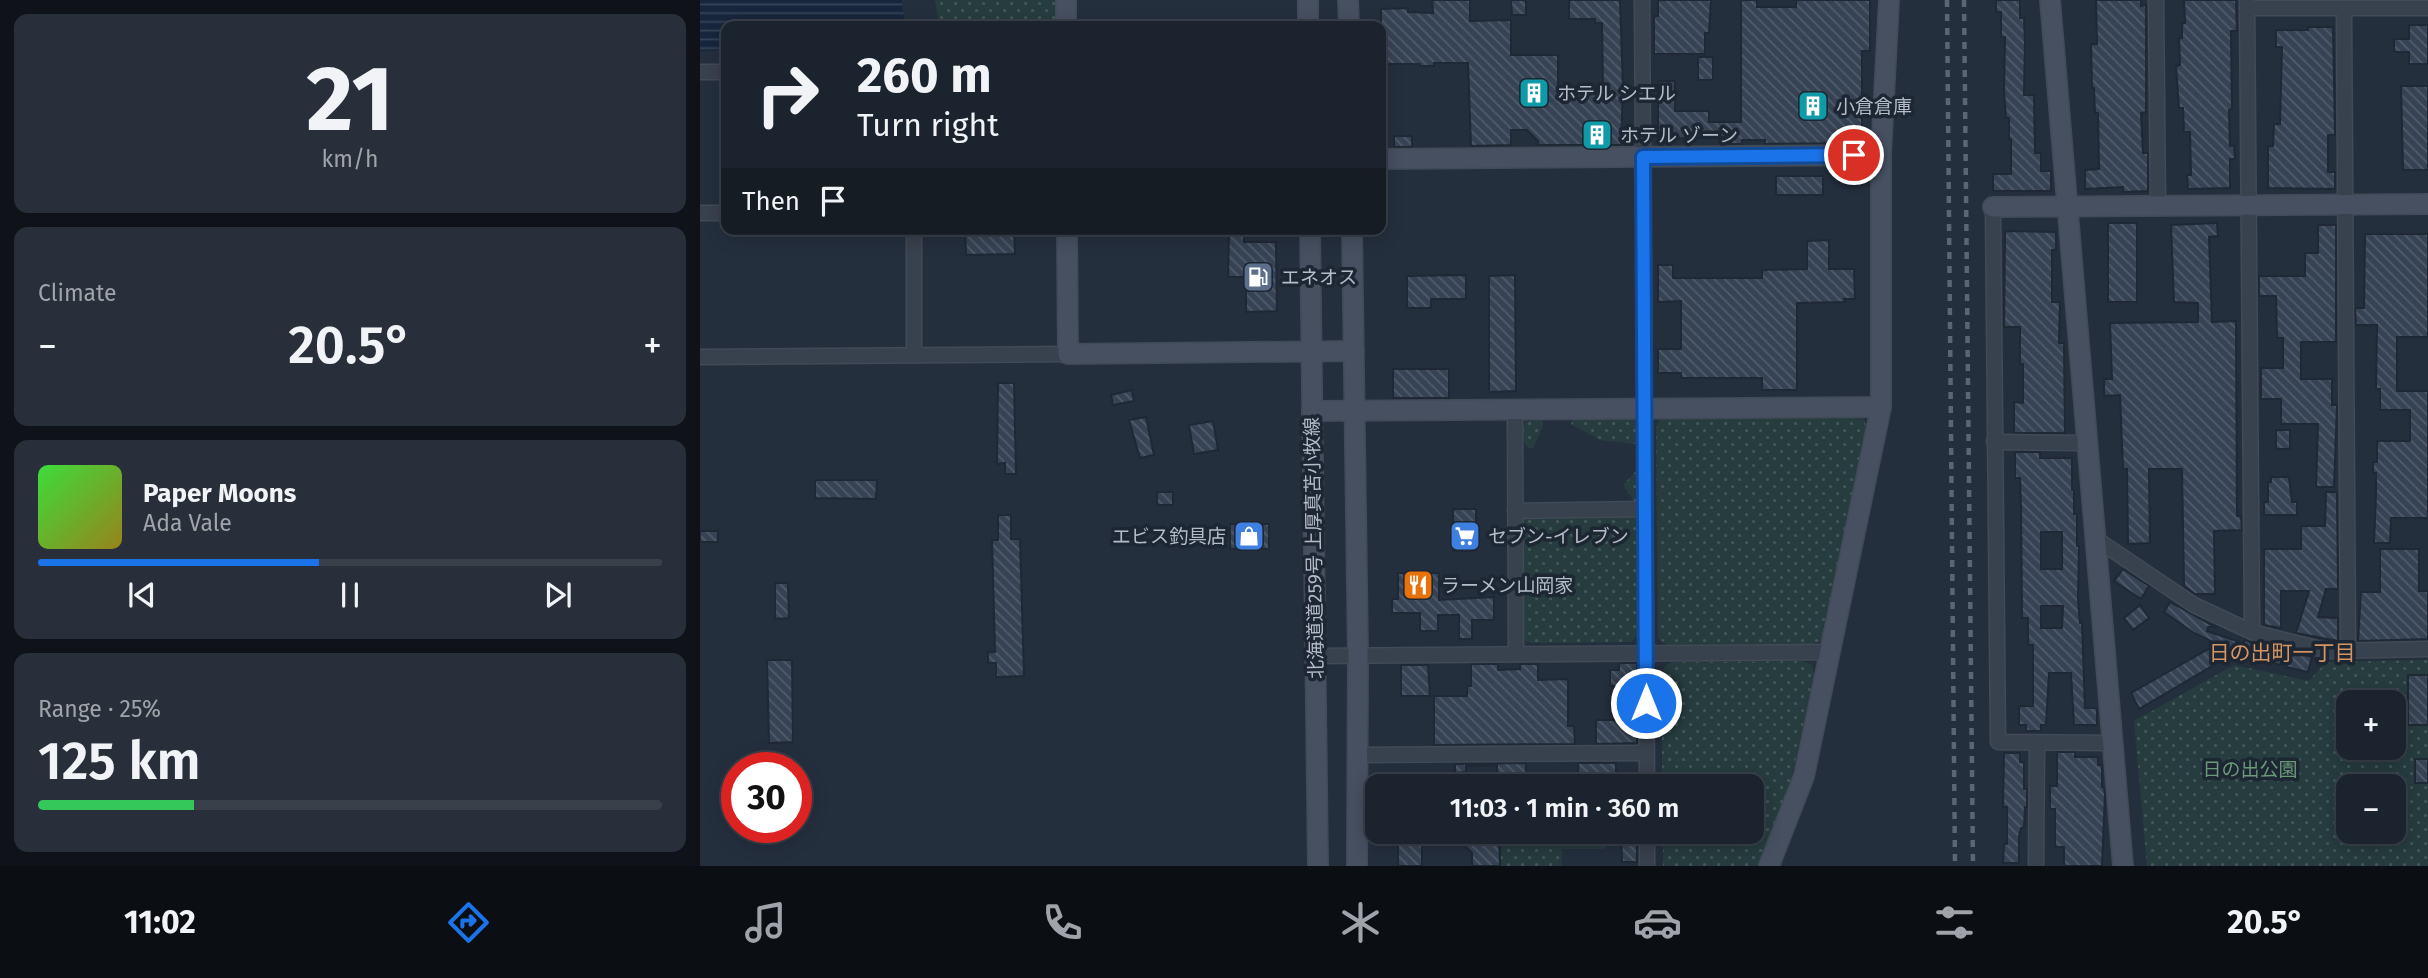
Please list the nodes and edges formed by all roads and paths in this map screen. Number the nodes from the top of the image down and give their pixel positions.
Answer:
1 (1066, 0) edge
2 (1308, 0) edge
3 (1348, 0) edge
4 (1642, 0) edge
5 (1889, 0) edge
6 (2050, 0) edge
7 (2156, 0) edge
8 (2247, 4) edge
9 (2344, 8) junction
10 (2428, 8) edge
11 (1066, 21) edge
12 (1308, 21) edge
13 (1349, 21) edge
14 (700, 72) edge
15 (721, 72) edge
16 (1881, 155) junction
17 (1643, 157) junction
18 (1386, 159) edge
19 (2428, 204) edge
20 (2250, 205) junction
21 (2347, 205) junction
22 (2158, 206) junction
23 (1993, 207) joint
24 (2070, 207) junction
25 (700, 213) edge
26 (721, 213) edge
27 (914, 235) edge
28 (1068, 235) edge
29 (1310, 235) edge
30 (1352, 235) edge
31 (1312, 351) junction
32 (1354, 351) junction
33 (1068, 354) junction
34 (914, 355) junction
35 (700, 357) edge
36 (1881, 407) junction
37 (1644, 409) junction
38 (1514, 410) junction
39 (1312, 411) junction
40 (1354, 411) junction
41 (1994, 442) junction
42 (2086, 443) junction
43 (1645, 509) junction
44 (1515, 511) junction
45 (2096, 539) junction
46 (2252, 632) junction
47 (2428, 649) edge
48 (2348, 651) junction
49 (1829, 652) junction
50 (1646, 653) junction
51 (1516, 654) junction
52 (1315, 656) junction
53 (1358, 656) junction
54 (2112, 743) junction
55 (2037, 744) junction
56 (1646, 752) junction
57 (1358, 755) junction
58 (1647, 774) edge
59 (1647, 844) edge
60 (1318, 866) edge
61 (1357, 866) edge
62 (1647, 866) edge
63 (1769, 866) edge
64 (2036, 866) edge
65 (2123, 866) edge

1 - 11 street
2 - 12 street
3 - 13 street
4 - 17 street
5 - 16 street
6 - 24 street
7 - 22 street
8 - 9 street
8 - 20 street
9 - 10 street
9 - 21 street
14 - 15 street
16 - 17 street
16 - 36 street
17 - 18 street
17 - 37 street
19 - 21 street
20 - 21 street
20 - 22 street
20 - 46 street
21 - 48 street
22 - 24 street
23 - 24 street
23 - 41 street
24 - 42 street
25 - 26 street
27 - 34 street
28 - 33 street
29 - 31 street, 北海道道259号 上厚真苫小牧線
30 - 32 street
31 - 32 street
31 - 33 street
31 - 39 street, 北海道道259号 上厚真苫小牧線
32 - 40 street
33 - 34 street
34 - 35 street
36 - 37 street
36 - 49 street
37 - 38 street
37 - 43 street
38 - 40 street
38 - 44 street
39 - 40 street
39 - 52 street, 北海道道259号 上厚真苫小牧線
40 - 53 street
41 - 42 street
41 - 55 street
42 - 45 street
43 - 44 street
43 - 50 street
44 - 51 street
45 - 46 street
45 - 54 street
46 - 48 street
47 - 48 street
49 - 50 street
49 - 63 street
50 - 51 street
50 - 56 street
51 - 53 street
52 - 53 street
52 - 60 street, 北海道道259号 上厚真苫小牧線
53 - 57 street
54 - 55 street
54 - 65 street
55 - 64 street
56 - 57 street
56 - 58 street
57 - 61 street
59 - 62 street

